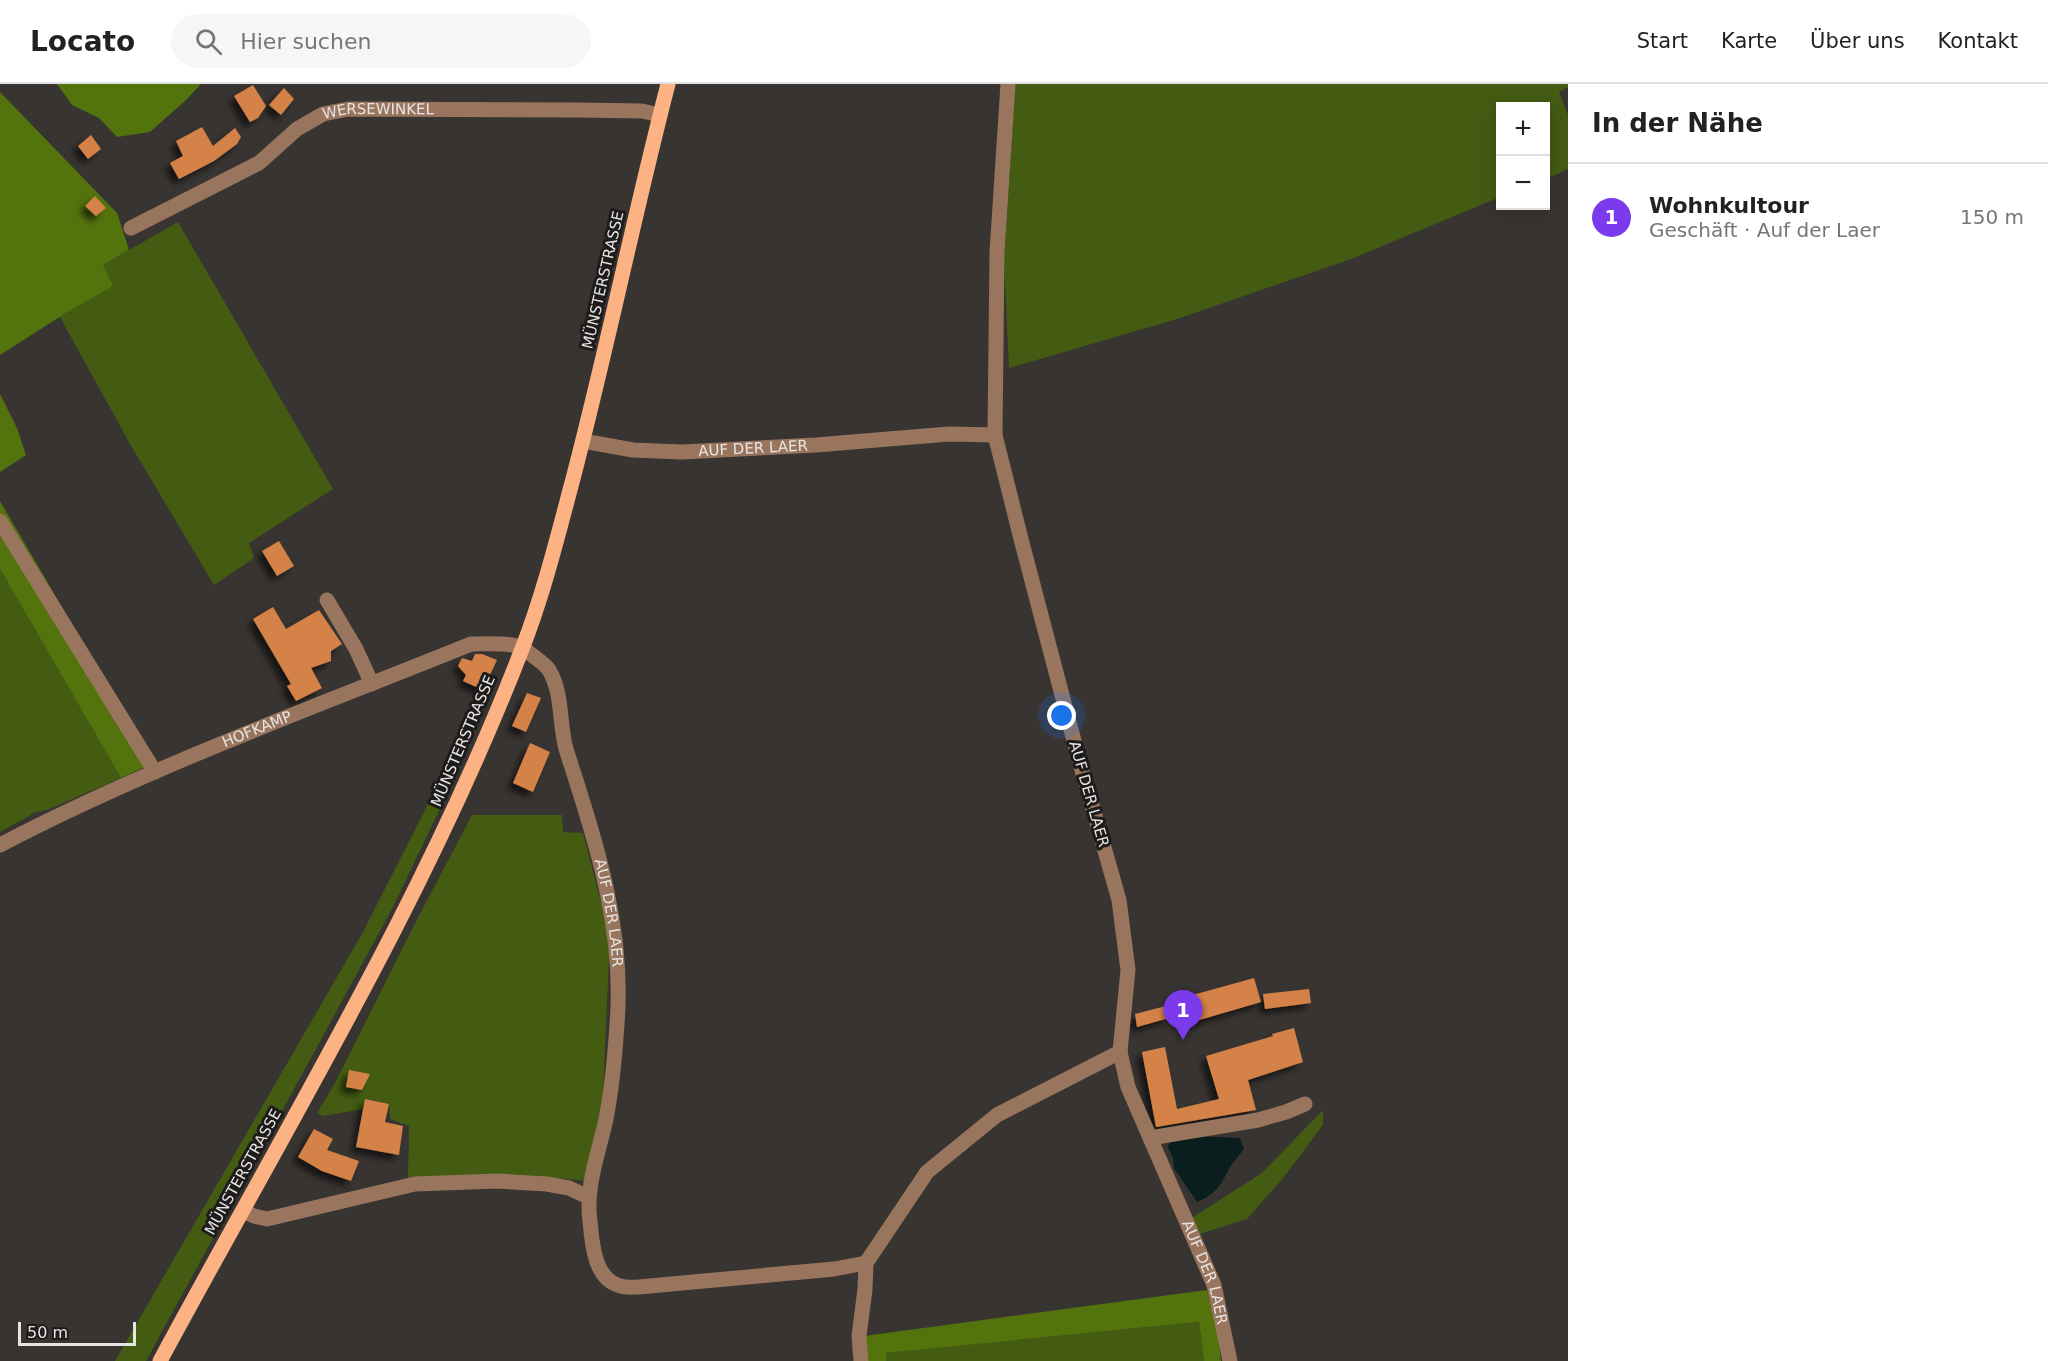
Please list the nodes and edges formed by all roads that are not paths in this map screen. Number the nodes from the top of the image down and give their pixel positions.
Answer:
1 (668, 84) edge
2 (1008, 84) edge
3 (660, 115) junction
4 (131, 228) dead end
5 (995, 435) junction
6 (583, 441) junction
7 (0, 521) edge
8 (327, 600) dead end
9 (523, 648) junction
10 (372, 684) junction
11 (154, 772) junction
12 (0, 846) edge
13 (1120, 1052) junction
14 (1305, 1104) dead end
15 (1150, 1138) junction
16 (588, 1197) junction
17 (243, 1211) junction
18 (866, 1263) junction
19 (160, 1361) edge
20 (861, 1361) edge
21 (1230, 1361) edge

1 - 3 main road, MÜNSTERSTRASSE
2 - 5 street, AUF DER LAER
3 - 4 street, WERSEWINKEL
3 - 6 main road, MÜNSTERSTRASSE
5 - 6 street, AUF DER LAER
5 - 13 street, AUF DER LAER
6 - 9 main road, MÜNSTERSTRASSE
7 - 11 street
8 - 10 street
9 - 10 street, HOFKAMP
9 - 16 street, AUF DER LAER
9 - 17 main road, MÜNSTERSTRASSE
10 - 11 street, HOFKAMP
11 - 12 street, HOFKAMP
13 - 15 street, AUF DER LAER
13 - 18 street
14 - 15 street
15 - 21 street, AUF DER LAER
16 - 17 street
16 - 18 street, AUF DER LAER
17 - 19 main road, MÜNSTERSTRASSE
18 - 20 street

